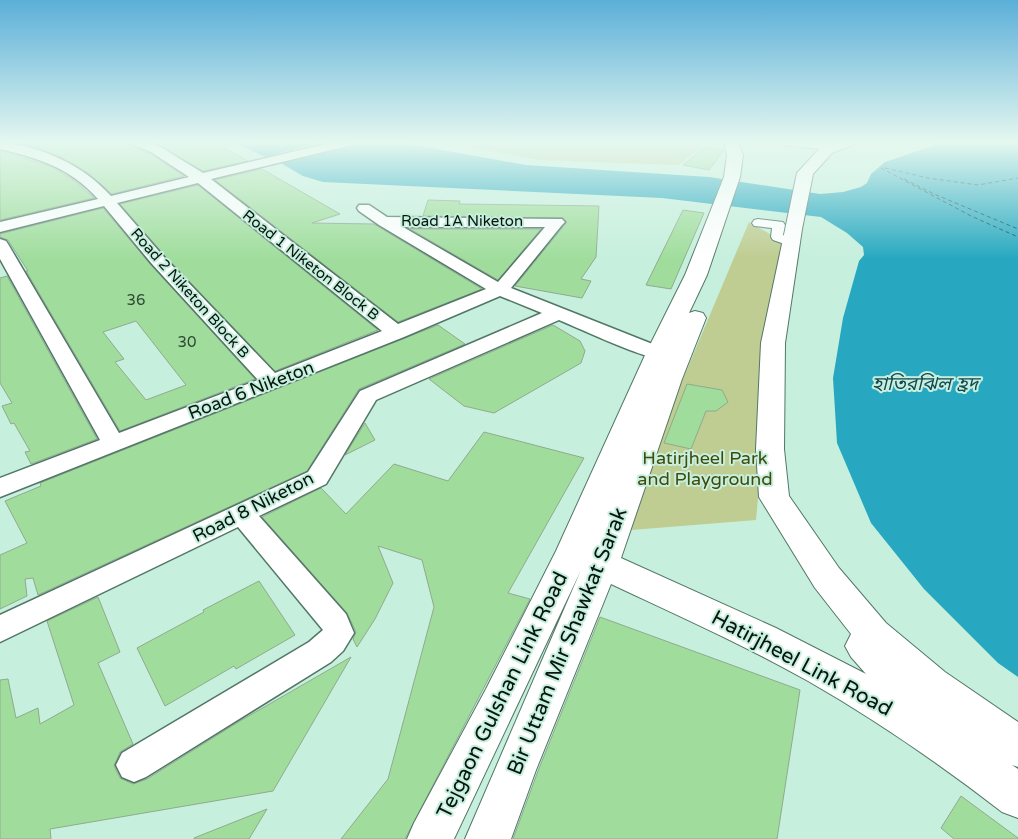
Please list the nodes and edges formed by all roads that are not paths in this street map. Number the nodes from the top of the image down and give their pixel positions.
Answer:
1 (86, 181) edge
2 (193, 181) edge
3 (205, 181) edge
4 (738, 181) edge
5 (803, 181) edge
6 (110, 201) junction
7 (364, 208) dead end
8 (384, 222) junction
9 (758, 223) dead end
10 (0, 227) edge
11 (791, 236) junction
12 (0, 244) edge
13 (500, 290) junction
14 (556, 314) junction
15 (397, 332) junction
16 (667, 355) junction
17 (272, 382) junction
18 (113, 442) junction
19 (0, 488) edge
20 (243, 515) junction
21 (587, 558) junction
22 (0, 629) edge
23 (1010, 759) edge
24 (134, 765) dead end
25 (430, 839) edge
26 (488, 839) edge

1 - 6 street, Road 2 Niketon Block B
2 - 6 street
3 - 15 street, Road 1 Niketon Block B
4 - 16 main road, Bir Uttam Mir Shawkat Sarak
5 - 11 main road
6 - 10 street
6 - 17 street, Road 2 Niketon Block B
7 - 8 street
8 - 13 street, Road 1A Niketon
8 - 13 street, Road 1A Niketon
9 - 11 street
11 - 23 main road
12 - 18 street
13 - 14 street, Road 1A Niketon
13 - 15 street, Road 6 Niketon
14 - 16 street, Road 1A Niketon
14 - 20 street, Road 8 Niketon
15 - 17 street, Road 6 Niketon
16 - 21 main road, Bir Uttam Mir Shawkat Sarak
17 - 18 street, Road 6 Niketon
18 - 19 street, Road 6 Niketon
20 - 22 street, Road 8 Niketon
20 - 24 street
21 - 23 main road, Hatirjheel Link Road
21 - 25 main road, Tejgaon Gulshan Link Road
21 - 26 main road, Bir Uttam Mir Shawkat Sarak

